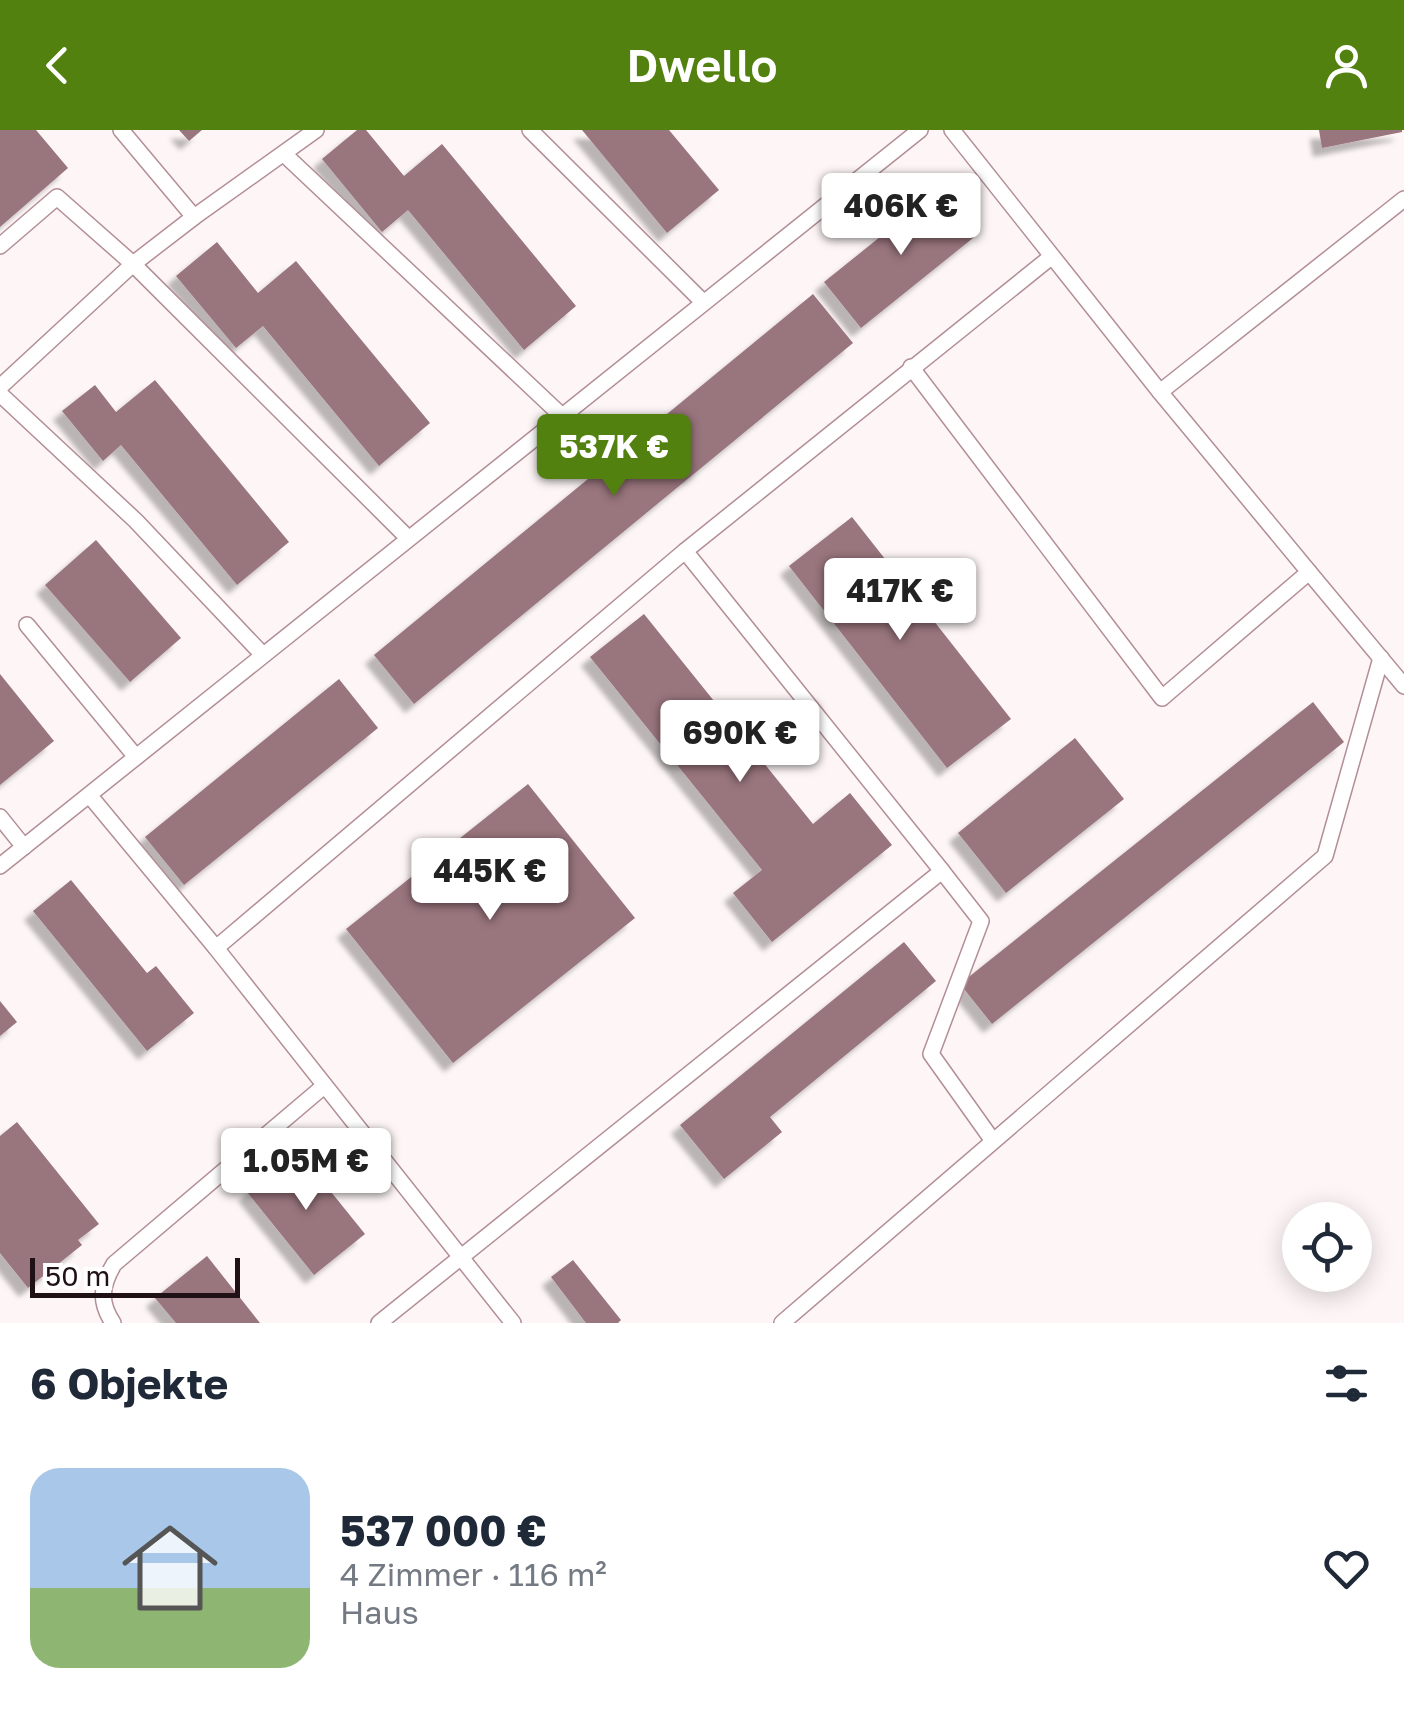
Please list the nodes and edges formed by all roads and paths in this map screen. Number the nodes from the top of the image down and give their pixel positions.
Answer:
1 (120, 130) edge
2 (316, 130) edge
3 (530, 130) edge
4 (920, 130) edge
5 (952, 130) edge
6 (284, 154) junction
7 (1404, 199) edge
8 (194, 217) junction
9 (0, 246) edge
10 (1051, 257) junction
11 (133, 264) junction
12 (703, 302) junction
13 (911, 367) junction
14 (0, 390) edge
15 (1160, 392) junction
16 (563, 417) junction
17 (408, 538) junction
18 (685, 551) junction
19 (1309, 572) junction
20 (27, 625) dead end
21 (262, 655) junction
22 (1381, 658) junction
23 (1404, 686) edge
24 (136, 757) junction
25 (90, 796) junction
26 (0, 818) edge
27 (24, 847) junction
28 (0, 866) edge
29 (942, 871) junction
30 (216, 948) junction
31 (324, 1086) junction
32 (993, 1141) junction
33 (459, 1258) junction
34 (114, 1323) edge
35 (379, 1323) edge
36 (513, 1323) edge
37 (782, 1323) edge

1 - 8 lane
2 - 6 lane
3 - 12 lane
4 - 12 lane
5 - 10 lane
6 - 8 lane
6 - 16 lane
7 - 15 lane
8 - 11 lane
9 - 11 lane
10 - 13 lane
10 - 15 lane
11 - 14 lane
11 - 17 lane
12 - 16 lane
13 - 18 lane
13 - 19 lane
14 - 21 lane
15 - 19 lane
16 - 17 lane
17 - 21 lane
18 - 29 lane
18 - 30 lane
19 - 22 lane
20 - 24 lane
21 - 24 lane
22 - 23 lane
22 - 32 lane
24 - 25 lane
25 - 27 lane
25 - 30 lane
26 - 27 lane
27 - 28 lane
29 - 32 lane
29 - 33 lane
30 - 31 lane
31 - 33 lane
31 - 34 lane
32 - 37 lane
33 - 35 lane
33 - 36 lane

